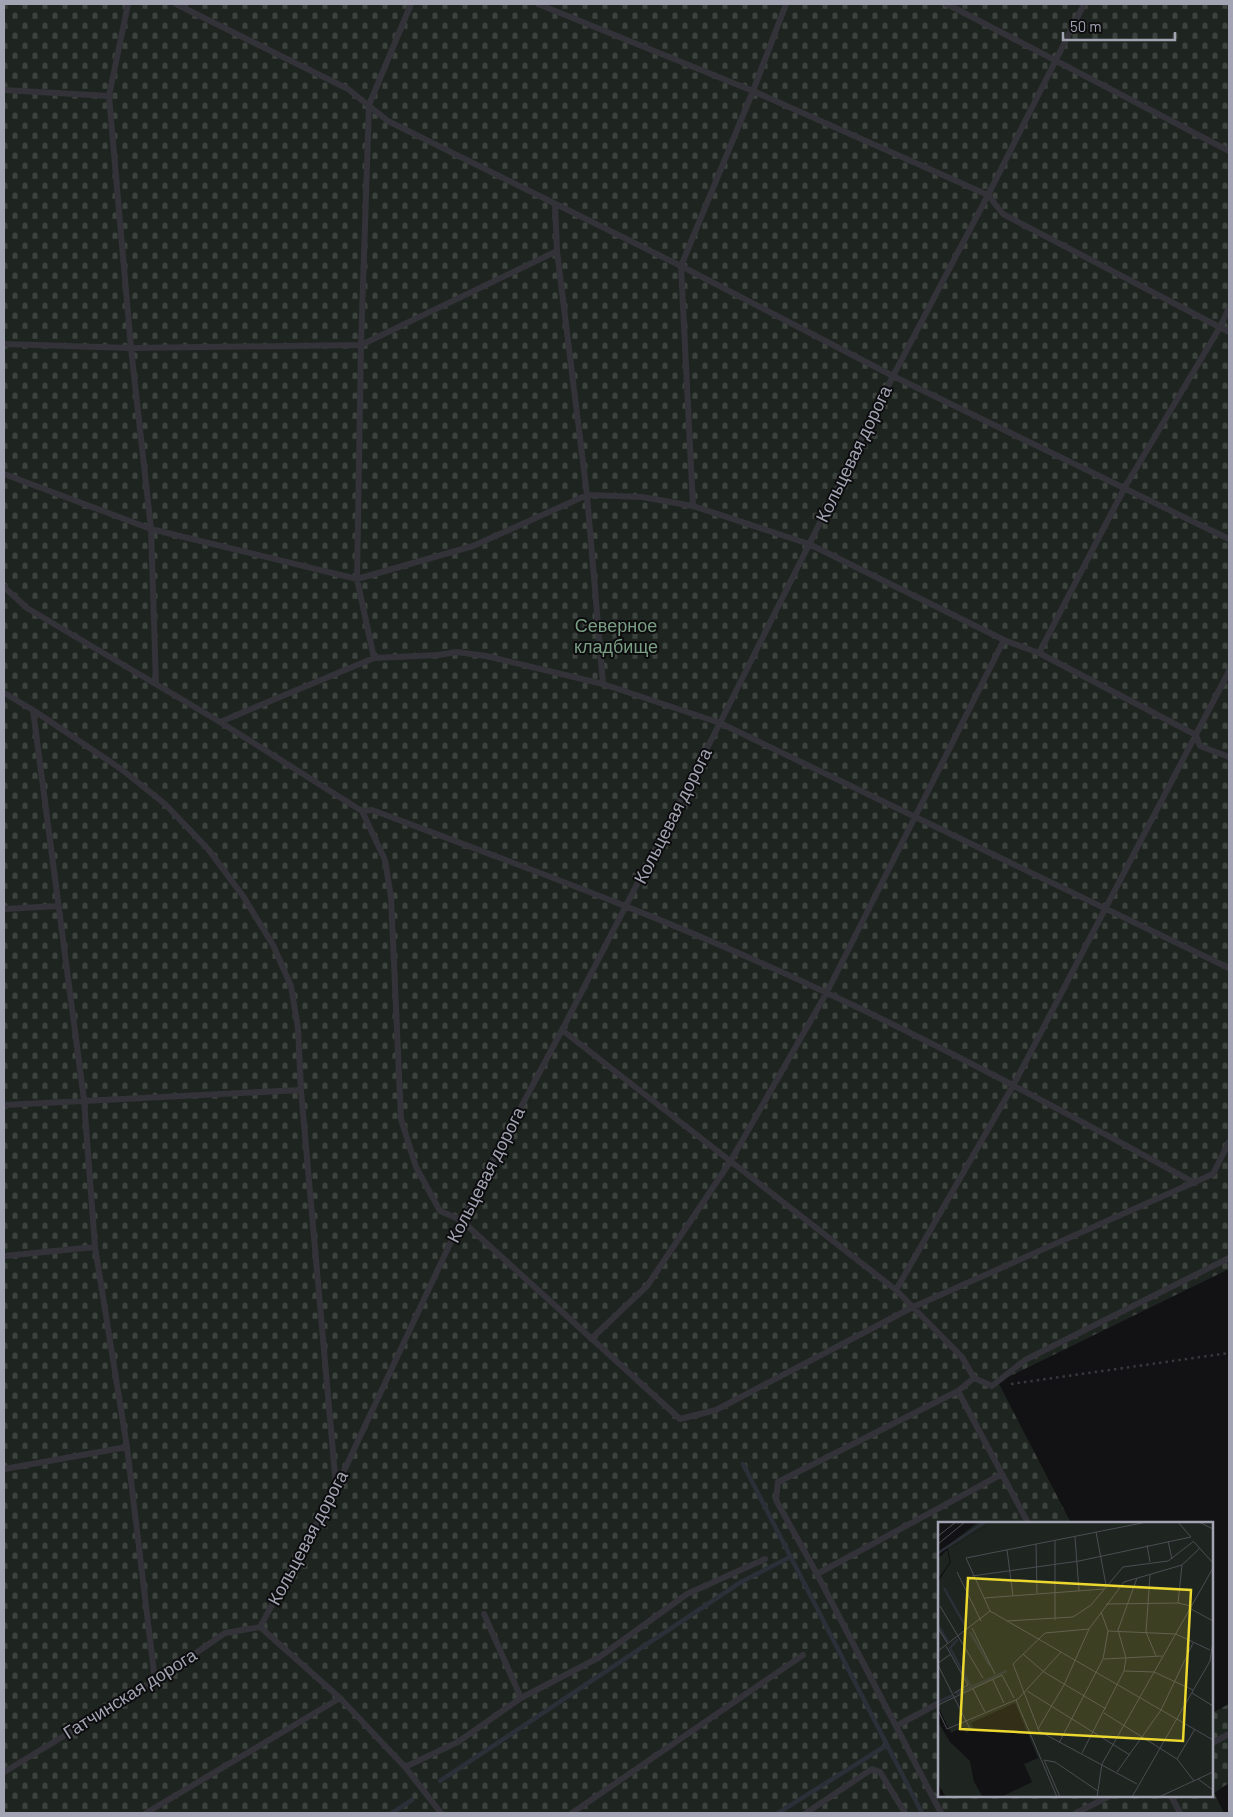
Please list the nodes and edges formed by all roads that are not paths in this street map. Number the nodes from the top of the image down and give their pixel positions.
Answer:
1 (128, 4) edge
2 (176, 4) edge
3 (411, 4) edge
4 (538, 4) edge
5 (786, 4) edge
6 (947, 4) edge
7 (1084, 4) edge
8 (1055, 59) junction
9 (4, 90) edge
10 (753, 91) junction
11 (109, 96) junction
12 (369, 105) junction
13 (1229, 151) edge
14 (988, 195) junction
15 (555, 205) junction
16 (557, 252) junction
17 (681, 266) junction
18 (1229, 308) edge
19 (1220, 327) junction
20 (1229, 332) edge
21 (4, 344) edge
22 (362, 345) junction
23 (131, 348) junction
24 (892, 376) junction
25 (4, 474) edge
26 (1125, 487) junction
27 (586, 495) junction
28 (693, 506) junction
29 (151, 530) junction
30 (1229, 539) edge
31 (809, 544) junction
32 (357, 579) junction
33 (4, 587) edge
34 (1004, 640) junction
35 (1039, 653) junction
36 (374, 658) junction
37 (1229, 670) edge
38 (156, 684) junction
39 (603, 684) junction
40 (4, 694) edge
41 (33, 710) junction
42 (220, 722) junction
43 (720, 723) junction
44 (1196, 735) junction
45 (1229, 757) edge
46 (362, 811) junction
47 (914, 817) junction
48 (58, 906) junction
49 (627, 906) junction
50 (1105, 907) junction
51 (4, 909) edge
52 (1229, 968) edge
53 (827, 992) junction
54 (562, 1030) junction
55 (1014, 1084) junction
56 (300, 1090) junction
57 (84, 1100) junction
58 (4, 1105) edge
59 (1229, 1142) edge
60 (730, 1162) junction
61 (1195, 1182) junction
62 (461, 1220) junction
63 (95, 1247) junction
64 (4, 1256) edge
65 (1229, 1258) edge
66 (896, 1290) junction
67 (913, 1307) junction
68 (591, 1339) junction
69 (974, 1378) junction
70 (958, 1391) junction
71 (127, 1448) junction
72 (4, 1469) edge
73 (1002, 1474) junction
74 (336, 1488) junction
75 (1027, 1522) edge
76 (765, 1559) dead end
77 (817, 1574) junction
78 (484, 1614) dead end
79 (260, 1626) junction
80 (803, 1655) dead end
81 (155, 1681) junction
82 (340, 1698) junction
83 (521, 1698) junction
84 (938, 1704) edge
85 (896, 1726) junction
86 (1229, 1734) edge
87 (1213, 1742) edge
88 (405, 1767) junction
89 (4, 1772) edge
90 (1108, 1797) edge
91 (1172, 1797) edge
92 (146, 1813) edge
93 (441, 1813) edge
94 (572, 1813) edge
95 (806, 1813) edge
96 (905, 1813) edge
97 (941, 1813) edge
98 (1076, 1813) edge
99 (1180, 1813) edge

1 - 11 lane
2 - 12 lane
3 - 12 lane
4 - 10 lane
5 - 10 lane
6 - 8 lane
7 - 8 lane, Кольцевая дорога
8 - 13 lane
8 - 14 lane, Кольцевая дорога
9 - 11 lane
10 - 14 lane
10 - 17 lane
11 - 23 lane
12 - 15 lane
12 - 22 lane
14 - 19 lane
14 - 24 lane, Кольцевая дорога
15 - 16 lane
15 - 17 lane
16 - 22 lane
16 - 27 lane
17 - 24 lane
17 - 28 lane
18 - 19 lane
19 - 20 lane
19 - 26 lane
21 - 23 lane
22 - 23 lane
22 - 32 lane
23 - 29 lane
24 - 26 lane
24 - 31 lane, Кольцевая дорога
25 - 29 lane
26 - 30 lane
26 - 35 lane
27 - 28 lane
27 - 32 lane
27 - 39 lane
28 - 31 lane
29 - 32 lane
29 - 38 lane
31 - 34 lane
31 - 43 lane, Кольцевая дорога
32 - 36 lane
33 - 38 lane
34 - 35 lane
34 - 47 lane
35 - 44 lane
36 - 39 lane
36 - 42 lane
37 - 44 lane
38 - 42 lane
39 - 43 lane
40 - 41 lane
41 - 48 lane
41 - 56 lane
42 - 46 lane
43 - 47 lane
43 - 49 lane, Кольцевая дорога
44 - 45 lane
44 - 50 lane
46 - 49 lane
46 - 62 lane
47 - 50 lane
47 - 53 lane
48 - 51 lane
48 - 57 lane
49 - 53 lane
49 - 54 lane, Кольцевая дорога
50 - 52 lane
50 - 55 lane
53 - 55 lane
53 - 60 lane
54 - 60 lane
54 - 62 lane, Кольцевая дорога
55 - 61 lane
55 - 66 lane
56 - 57 lane
56 - 74 lane
57 - 58 lane
57 - 63 lane
59 - 61 lane
60 - 66 lane
60 - 68 lane
61 - 67 lane
62 - 68 lane
62 - 74 lane, Кольцевая дорога
63 - 64 lane
63 - 71 lane
65 - 69 lane
66 - 67 lane
67 - 68 lane
67 - 69 lane
69 - 70 lane
70 - 73 lane
70 - 77 lane
71 - 72 lane
71 - 81 lane
73 - 75 lane
73 - 77 lane
74 - 79 lane, Кольцевая дорога
76 - 83 lane
77 - 85 lane
78 - 83 lane
79 - 81 lane, Гатчинская дорога
79 - 82 lane
80 - 94 lane
81 - 89 lane, Гатчинская дорога
82 - 88 lane
82 - 92 lane
83 - 88 lane
84 - 85 lane
85 - 97 lane
86 - 87 lane
88 - 93 lane
90 - 98 lane
91 - 99 lane
95 - 96 lane

